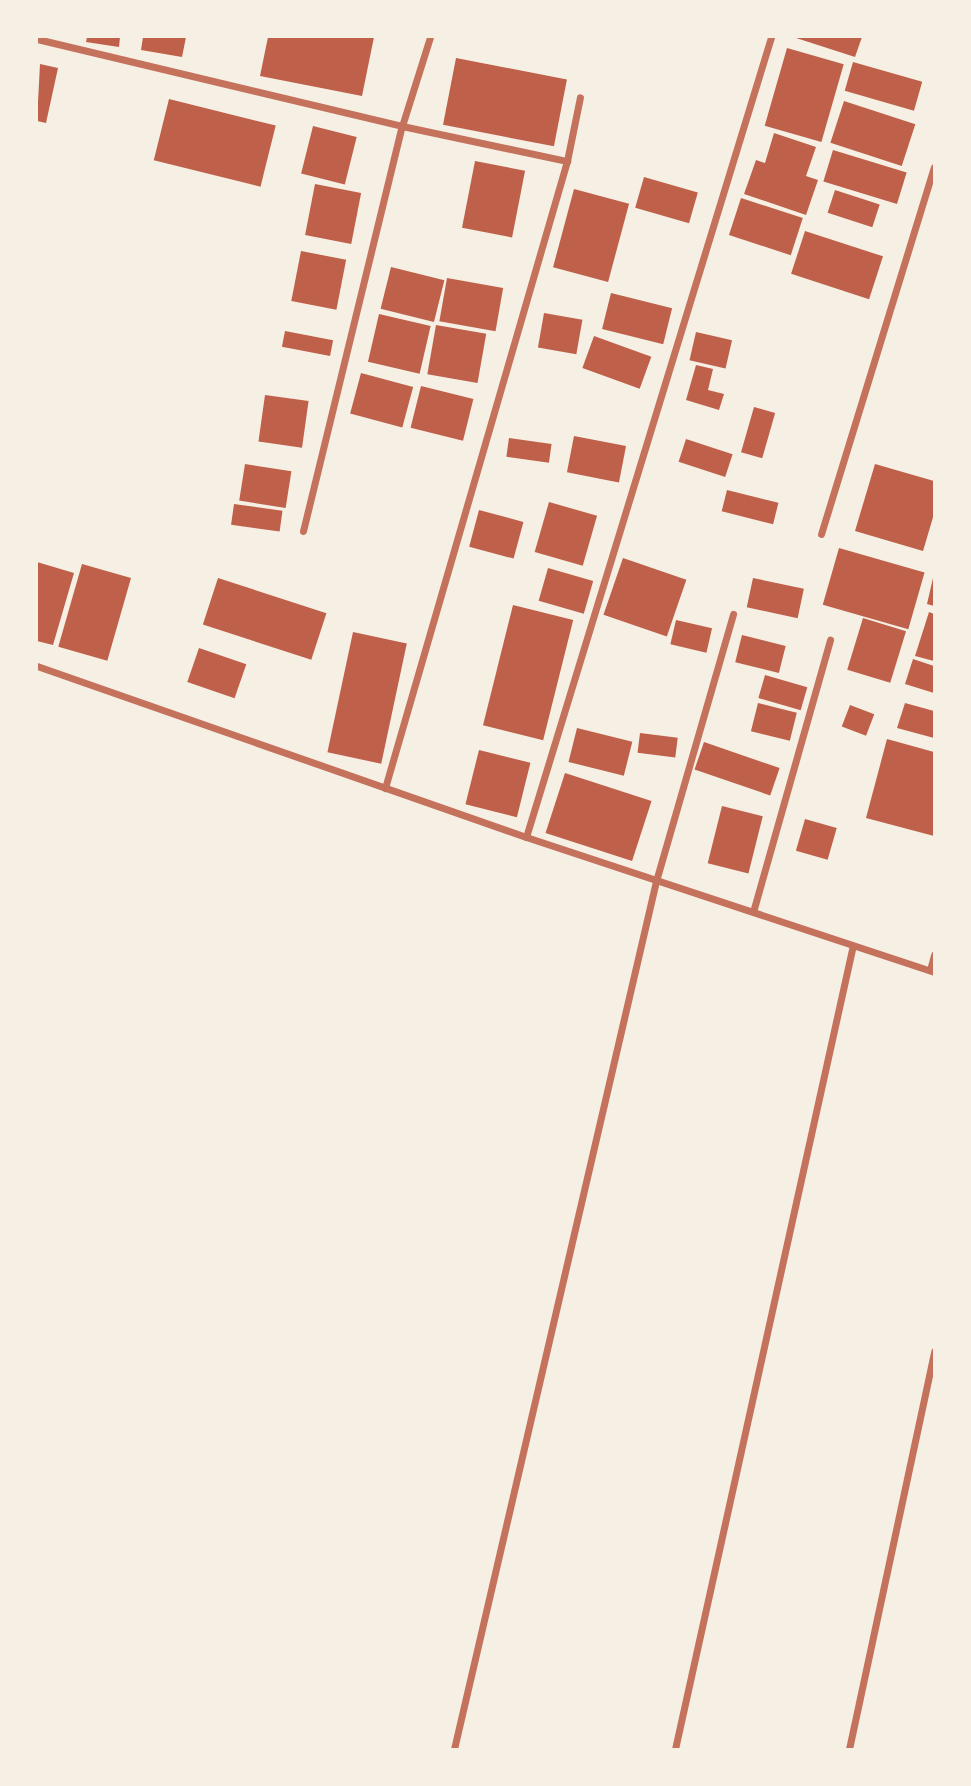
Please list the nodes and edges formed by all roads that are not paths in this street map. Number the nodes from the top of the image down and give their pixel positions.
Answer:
1 (429, 37) edge
2 (771, 37) edge
3 (37, 39) edge
4 (580, 97) dead end
5 (402, 126) junction
6 (566, 161) junction
7 (934, 167) edge
8 (303, 531) dead end
9 (821, 534) dead end
10 (733, 614) dead end
11 (830, 640) dead end
12 (37, 666) edge
13 (385, 788) junction
14 (526, 836) junction
15 (656, 881) junction
16 (753, 912) junction
17 (853, 945) junction
18 (934, 955) edge
19 (932, 971) edge
20 (934, 1351) edge
21 (454, 1749) edge
22 (675, 1749) edge
23 (849, 1749) edge

1 - 5 street
2 - 14 street
3 - 5 street
4 - 6 street
5 - 6 street
5 - 8 street
6 - 13 street
7 - 9 street
10 - 15 street
11 - 16 street
12 - 13 street
13 - 14 street
14 - 15 street
15 - 16 street
15 - 21 street
16 - 17 street
17 - 19 street
17 - 22 street
18 - 19 street
20 - 23 street

